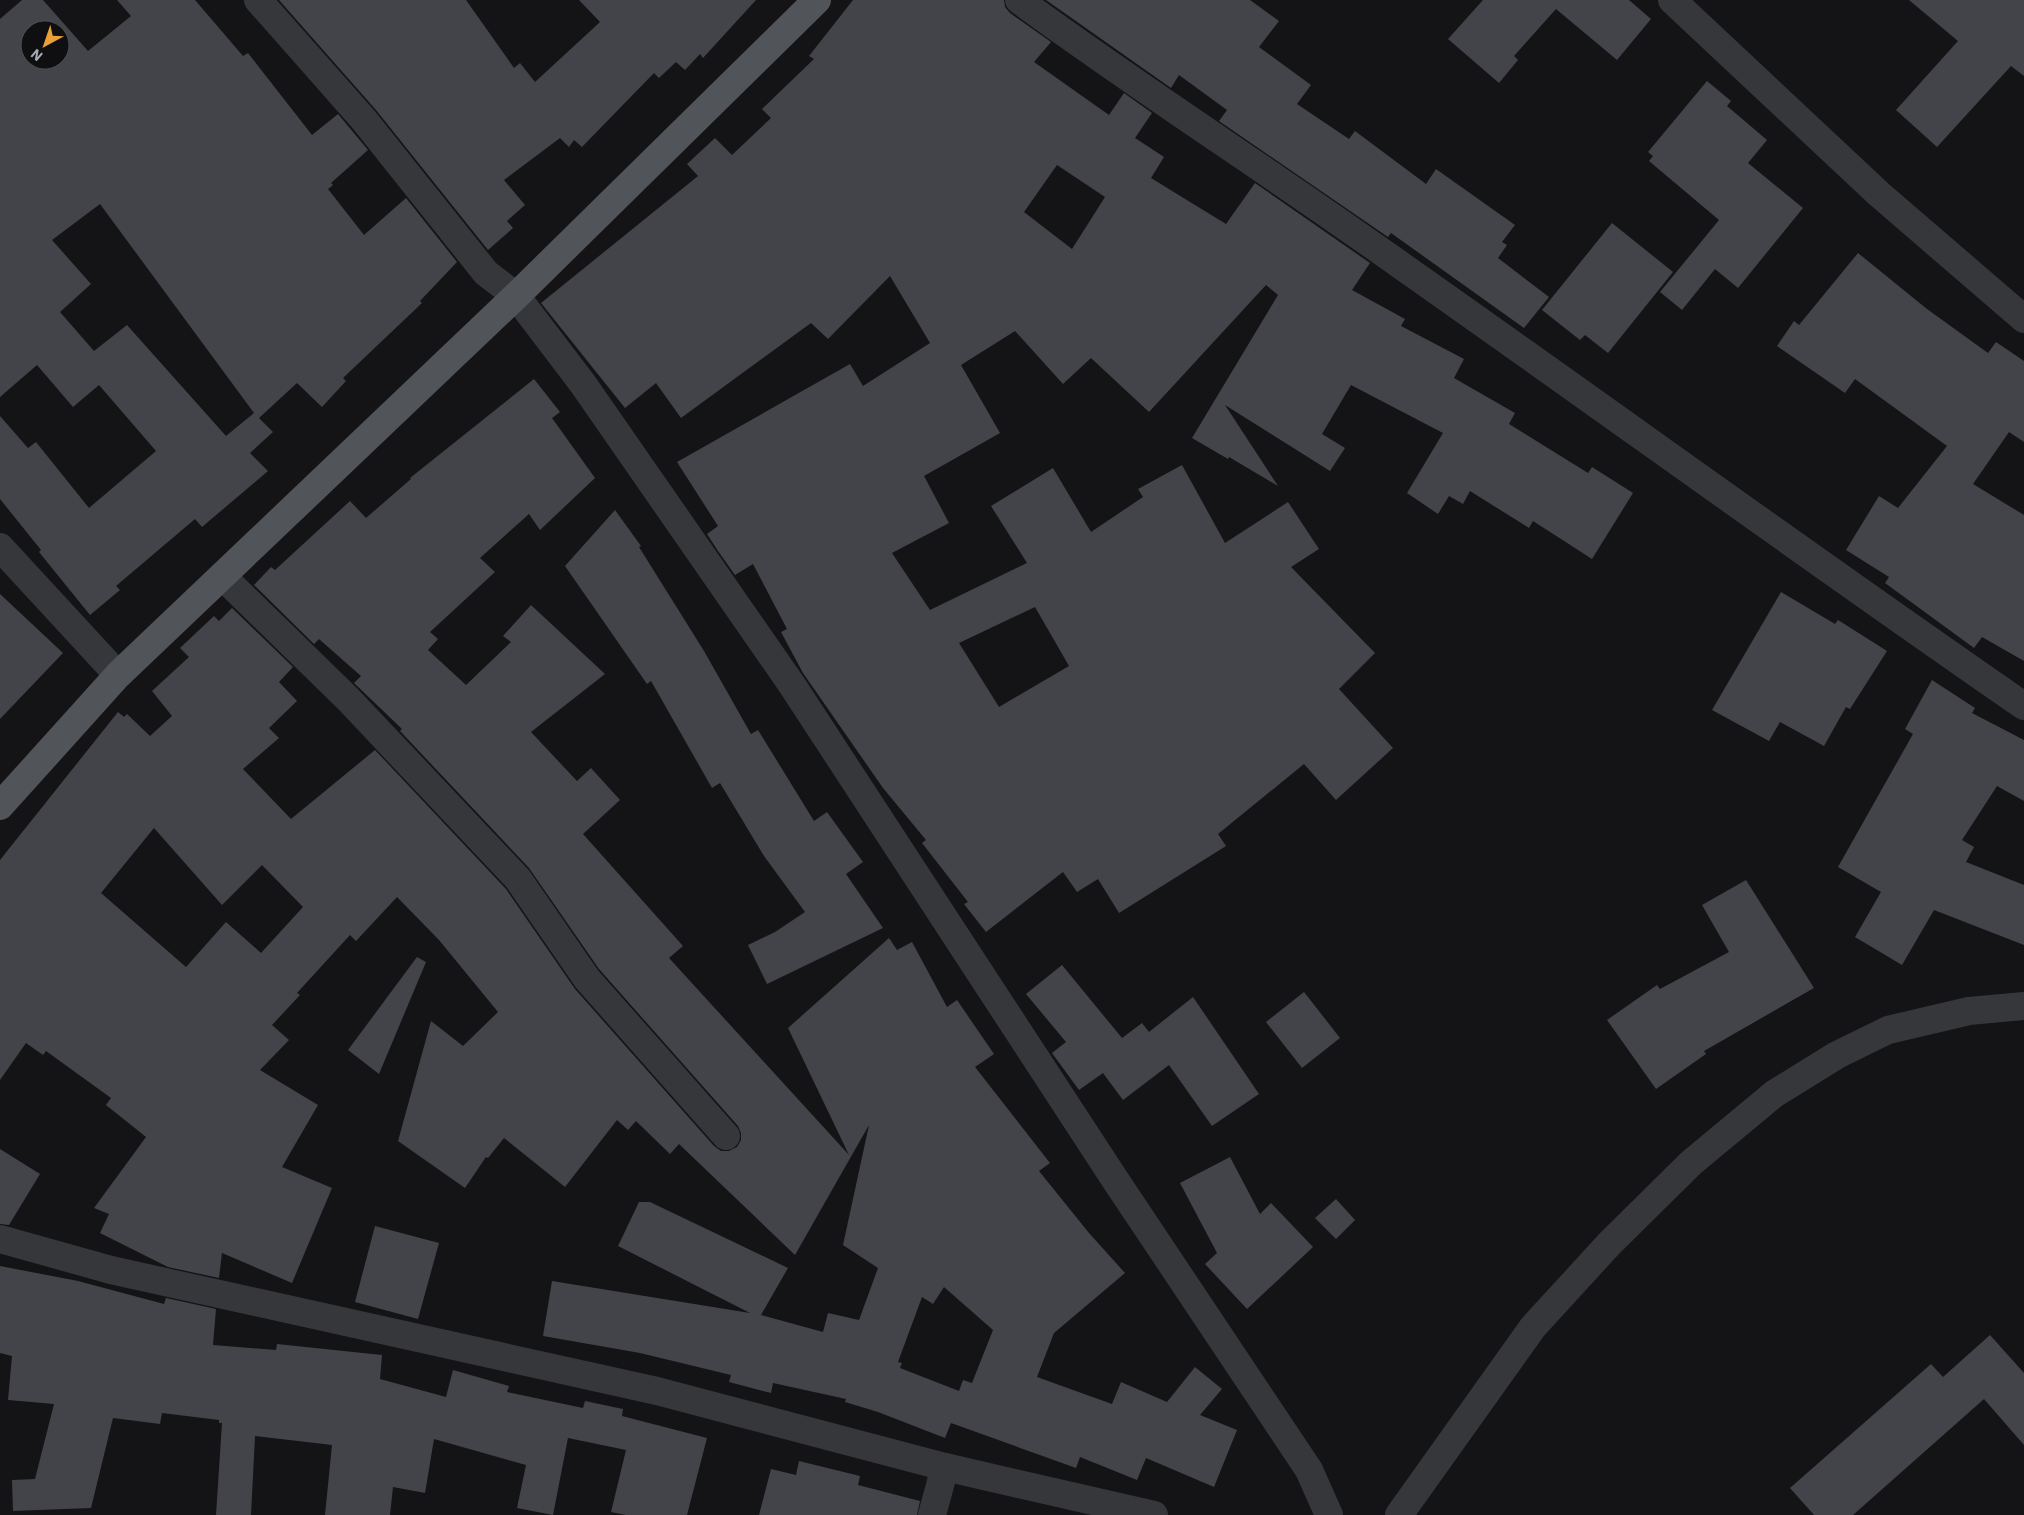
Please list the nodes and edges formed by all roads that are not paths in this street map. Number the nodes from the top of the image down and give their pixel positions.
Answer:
1 (258, 0) edge
2 (817, 0) edge
3 (1019, 0) edge
4 (1672, 0) edge
5 (516, 296) junction
6 (2024, 319) edge
7 (0, 547) edge
8 (222, 576) junction
9 (118, 675) junction
10 (2024, 706) edge
11 (0, 806) edge
12 (2024, 1006) edge
13 (2024, 1010) edge
14 (1930, 1012) dead end
15 (726, 1136) dead end
16 (0, 1239) edge
17 (945, 1467) junction
18 (932, 1515) edge
19 (1154, 1515) edge
20 (1329, 1515) edge
21 (1399, 1515) edge

1 - 5 street
2 - 5 main road
3 - 10 street
4 - 6 street
5 - 8 main road
5 - 20 street
7 - 9 street
8 - 9 main road
8 - 15 street
9 - 11 main road
12 - 21 street
13 - 14 street
16 - 17 street
17 - 18 street
17 - 19 street

